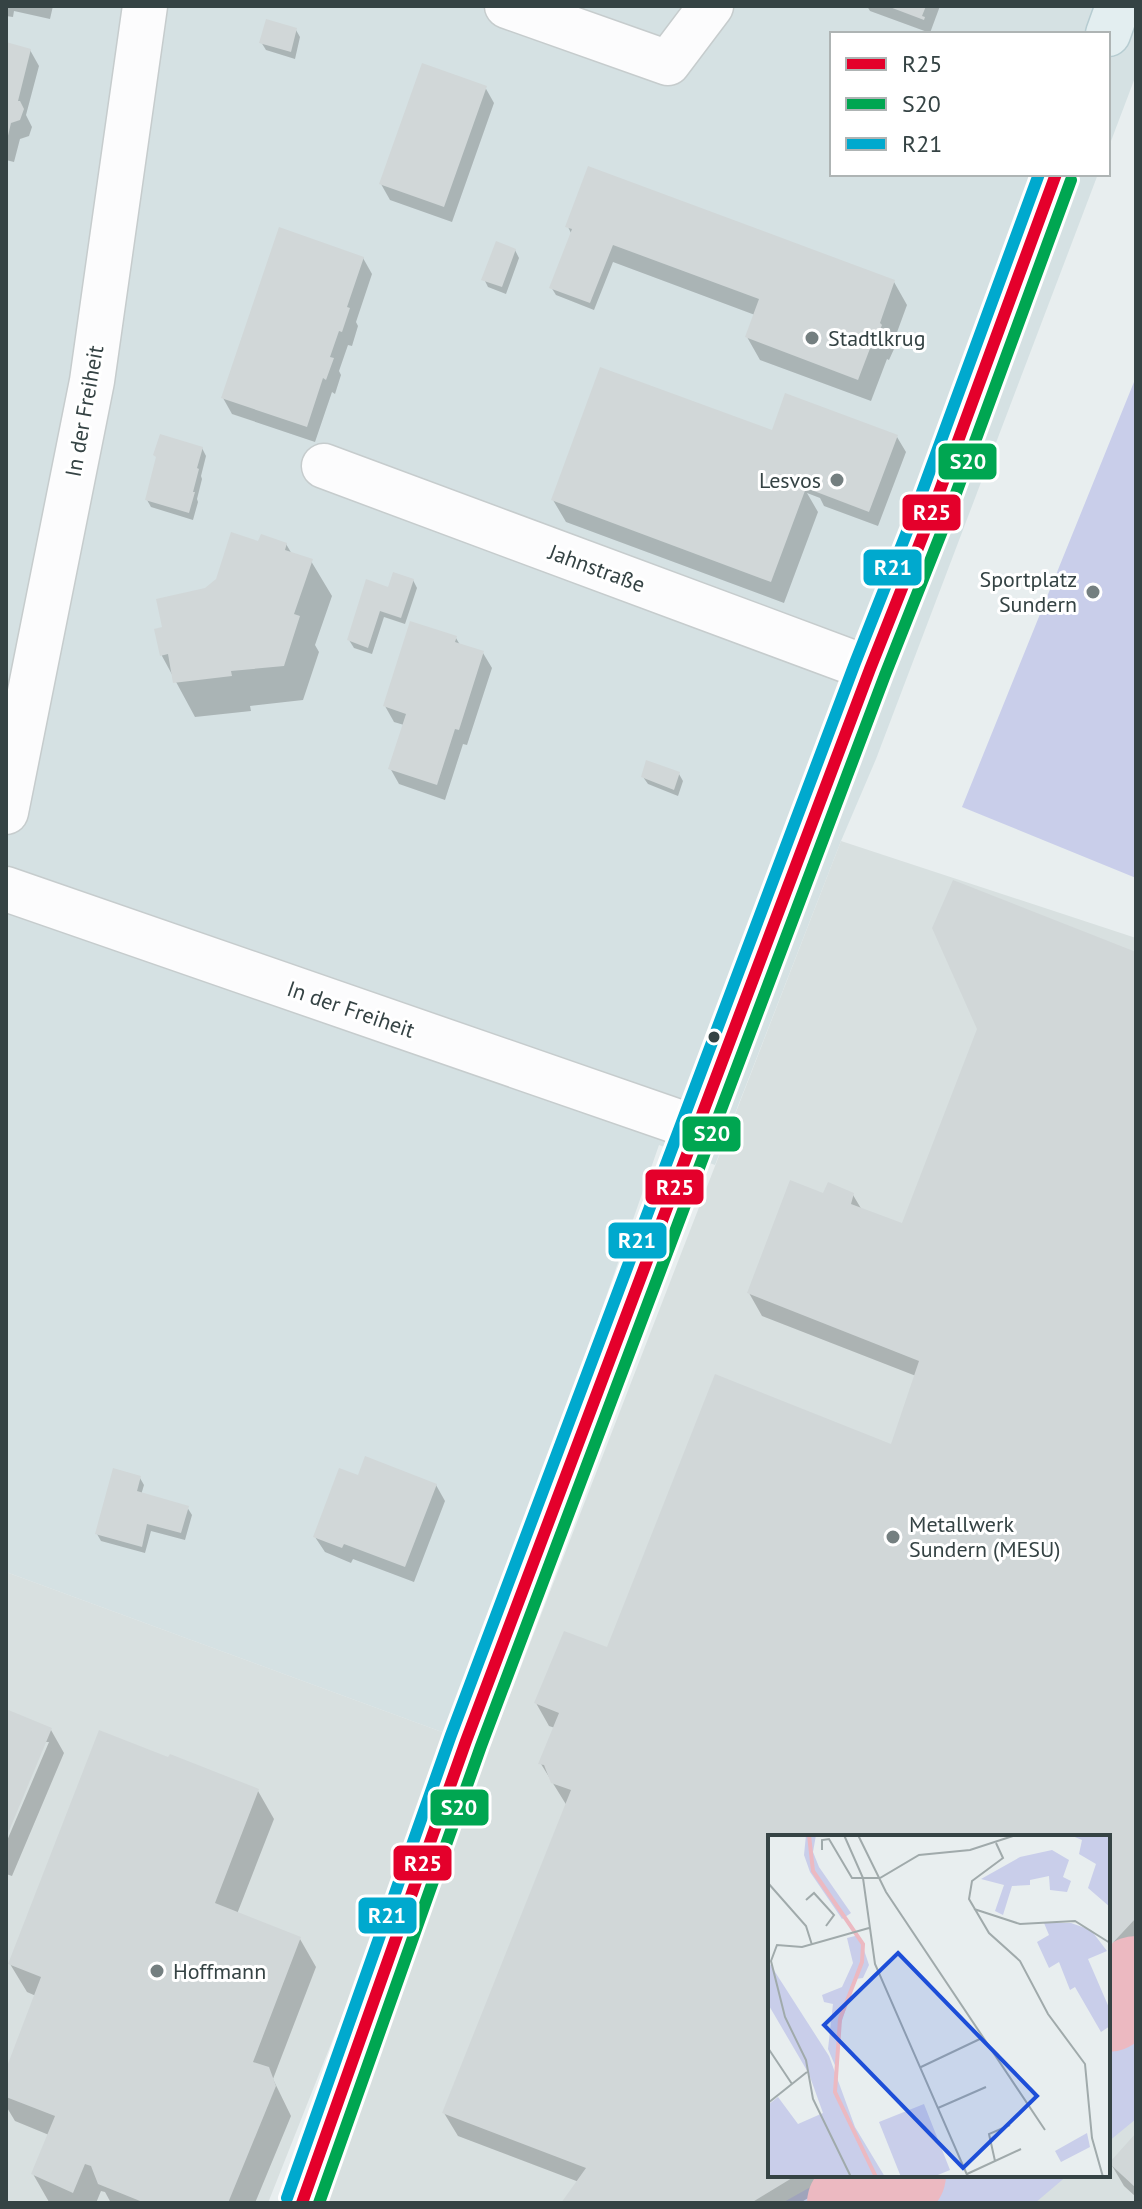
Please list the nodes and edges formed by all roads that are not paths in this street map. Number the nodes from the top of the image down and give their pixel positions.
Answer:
1 (145, 6) edge
2 (507, 6) edge
3 (711, 6) edge
4 (1118, 6) edge
5 (1109, 32) edge
6 (1055, 176) edge
7 (324, 466) dead end
8 (870, 669) junction
9 (6, 812) edge
10 (6, 889) edge
11 (696, 1128) junction
12 (302, 2203) edge

1 - 9 street, In der Freiheit
2 - 3 street
4 - 5 main road
6 - 8 main road
7 - 8 street, Jahnstraße
8 - 11 main road
10 - 11 street, In der Freiheit
11 - 12 main road

